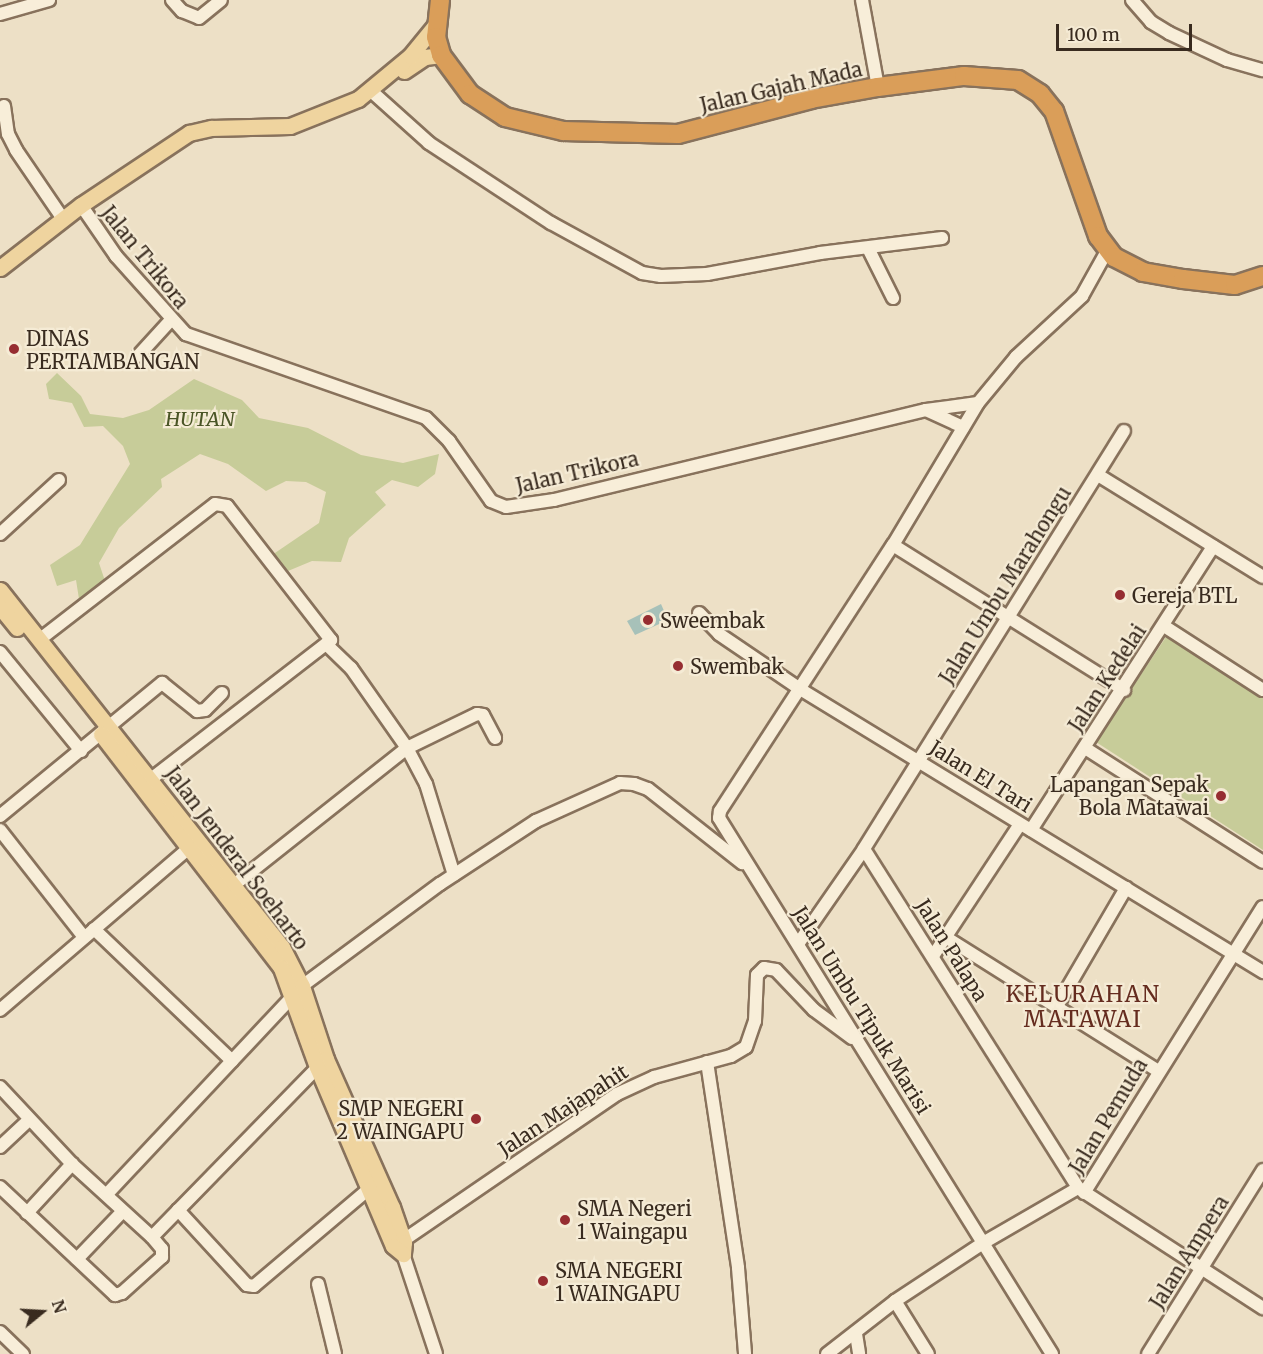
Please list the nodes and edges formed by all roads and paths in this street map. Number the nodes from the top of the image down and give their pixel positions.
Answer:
1 (49, 0) edge
2 (172, 0) edge
3 (221, 0) edge
4 (440, 0) edge
5 (862, 0) edge
6 (1132, 0) edge
7 (0, 14) edge
8 (437, 23) junction
9 (441, 55) junction
10 (1263, 70) edge
11 (878, 87) junction
12 (373, 93) junction
13 (4, 106) dead end
14 (82, 209) junction
15 (63, 219) junction
16 (942, 238) dead end
17 (868, 248) junction
18 (1107, 250) junction
19 (0, 268) edge
20 (1263, 276) edge
21 (0, 280) edge
22 (893, 298) dead end
23 (170, 321) junction
24 (138, 356) dead end
25 (978, 403) junction
26 (926, 410) junction
27 (963, 427) junction
28 (1124, 431) dead end
29 (1098, 475) junction
30 (59, 480) dead end
31 (0, 534) edge
32 (893, 545) junction
33 (1213, 546) junction
34 (1263, 577) edge
35 (0, 590) edge
36 (0, 607) edge
37 (699, 613) dead end
38 (1006, 619) junction
39 (1164, 626) junction
40 (39, 640) junction
41 (326, 644) junction
42 (0, 652) edge
43 (801, 689) junction
44 (1124, 690) junction
45 (1263, 690) edge
46 (222, 693) dead end
47 (105, 731) junction
48 (495, 738) dead end
49 (407, 748) junction
50 (1084, 748) junction
51 (81, 751) junction
52 (917, 759) junction
53 (151, 779) junction
54 (0, 816) edge
55 (1025, 827) junction
56 (0, 830) edge
57 (194, 844) junction
58 (864, 849) junction
59 (1263, 862) edge
60 (754, 872) junction
61 (454, 875) junction
62 (234, 885) junction
63 (1126, 888) junction
64 (1263, 907) edge
65 (94, 929) junction
66 (84, 937) junction
67 (947, 938) junction
68 (798, 944) junction
69 (1233, 953) junction
70 (933, 956) junction
71 (1263, 972) edge
72 (298, 991) junction
73 (1057, 1006) junction
74 (0, 1010) edge
75 (855, 1040) junction
76 (232, 1060) junction
77 (707, 1062) junction
78 (322, 1063) junction
79 (1158, 1071) junction
80 (0, 1088) edge
81 (29, 1120) junction
82 (0, 1147) edge
83 (72, 1164) junction
84 (1263, 1170) edge
85 (0, 1187) edge
86 (371, 1187) junction
87 (1081, 1190) junction
88 (107, 1194) junction
89 (178, 1210) junction
90 (123, 1211) junction
91 (27, 1213) junction
92 (152, 1237) junction
93 (983, 1243) junction
94 (400, 1247) junction
95 (77, 1259) junction
96 (1201, 1269) junction
97 (318, 1284) dead end
98 (895, 1301) junction
99 (1263, 1308) edge
100 (0, 1332) edge
101 (856, 1334) junction
102 (23, 1354) edge
103 (335, 1354) edge
104 (436, 1354) edge
105 (745, 1354) edge
106 (827, 1354) edge
107 (859, 1354) edge
108 (928, 1354) edge
109 (1052, 1354) edge
110 (1148, 1354) edge

1 - 7 street
2 - 3 street
4 - 8 highway, Jalan Gajah Mada
5 - 11 street
6 - 10 street
8 - 9 highway, Jalan Gajah Mada
8 - 12 main road
9 - 11 highway, Jalan Gajah Mada
9 - 12 main road
11 - 18 highway, Jalan Gajah Mada
12 - 14 main road
12 - 17 street
13 - 15 street
14 - 15 main road
14 - 21 main road
14 - 23 street, Jalan Trikora
15 - 19 main road
16 - 17 street
17 - 22 street
18 - 20 highway
18 - 25 street, Jalan Umbu Tipuk Marisi
23 - 24 street
23 - 26 street, Jalan Trikora
25 - 26 street, Jalan Trikora
25 - 27 street, Jalan Umbu Tipuk Marisi
26 - 27 street
27 - 32 street, Jalan Umbu Tipuk Marisi
28 - 29 street, Jalan Umbu Marahongu
29 - 33 street
29 - 38 street, Jalan Umbu Marahongu
30 - 31 street
32 - 38 street
32 - 43 street, Jalan Umbu Tipuk Marisi
33 - 34 street
33 - 39 street, Jalan Kedelai
35 - 40 main road, Jalan Jenderal Soeharto
36 - 47 main road, Jalan Jenderal Soeharto
37 - 43 street, Jalan El Tari
38 - 44 street
38 - 52 street, Jalan Umbu Marahongu
39 - 44 street, Jalan Kedelai
39 - 45 street
40 - 41 street
40 - 47 main road, Jalan Jenderal Soeharto
41 - 49 street
41 - 53 street
42 - 51 street
43 - 52 street, Jalan El Tari
43 - 60 street, Jalan Umbu Tipuk Marisi
44 - 50 street, Jalan Kedelai
46 - 47 street
47 - 51 street
47 - 53 main road, Jalan Jenderal Soeharto
47 - 57 main road, Jalan Jenderal Soeharto
48 - 49 street
49 - 61 street
49 - 62 street
50 - 55 street, Jalan Kedelai
50 - 59 street
51 - 54 street
52 - 55 street, Jalan El Tari
52 - 58 street
53 - 57 main road, Jalan Jenderal Soeharto
55 - 63 street, Jalan El Tari
55 - 67 street, Jalan Kedelai
56 - 66 street
57 - 62 main road, Jalan Jenderal Soeharto
57 - 65 street
57 - 72 main road, Jalan Jenderal Soeharto
58 - 68 street
58 - 70 street, Jalan Palapa
60 - 61 street
60 - 68 street, Jalan Umbu Tipuk Marisi
61 - 72 street
62 - 72 main road, Jalan Jenderal Soeharto
63 - 69 street, Jalan El Tari
63 - 73 street
64 - 69 street, Jalan Pemuda
65 - 66 street
65 - 76 street
66 - 74 street
67 - 70 street, Jalan Kedelai
67 - 73 street
68 - 75 street, Jalan Umbu Tipuk Marisi
69 - 71 street, Jalan El Tari
69 - 79 street, Jalan Pemuda
70 - 87 street, Jalan Palapa
72 - 76 street
72 - 78 main road, Jalan Jenderal Soeharto
73 - 79 street
75 - 77 street, Jalan Majapahit
75 - 93 street, Jalan Umbu Tipuk Marisi
76 - 88 street
77 - 94 street, Jalan Majapahit
77 - 105 street
78 - 86 main road, Jalan Jenderal Soeharto
78 - 89 street
78 - 94 main road, Jalan Jenderal Soeharto
79 - 87 street, Jalan Pemuda
80 - 81 street
81 - 82 street
81 - 83 street
83 - 88 street
83 - 91 street
84 - 96 street, Jalan Ampera
85 - 91 street
86 - 89 street
86 - 94 main road, Jalan Jenderal Soeharto
87 - 93 street
87 - 96 street, Jalan Palapa
88 - 90 street
89 - 92 street
90 - 92 street
90 - 95 street
91 - 95 street
92 - 95 street
93 - 98 street
93 - 109 street, Jalan Umbu Tipuk Marisi
94 - 104 street, Jalan Jenderal Soeharto
96 - 99 street, Jalan Palapa
96 - 110 street, Jalan Ampera
97 - 103 street
98 - 101 street
98 - 108 street
100 - 102 street
101 - 106 street
101 - 107 street

